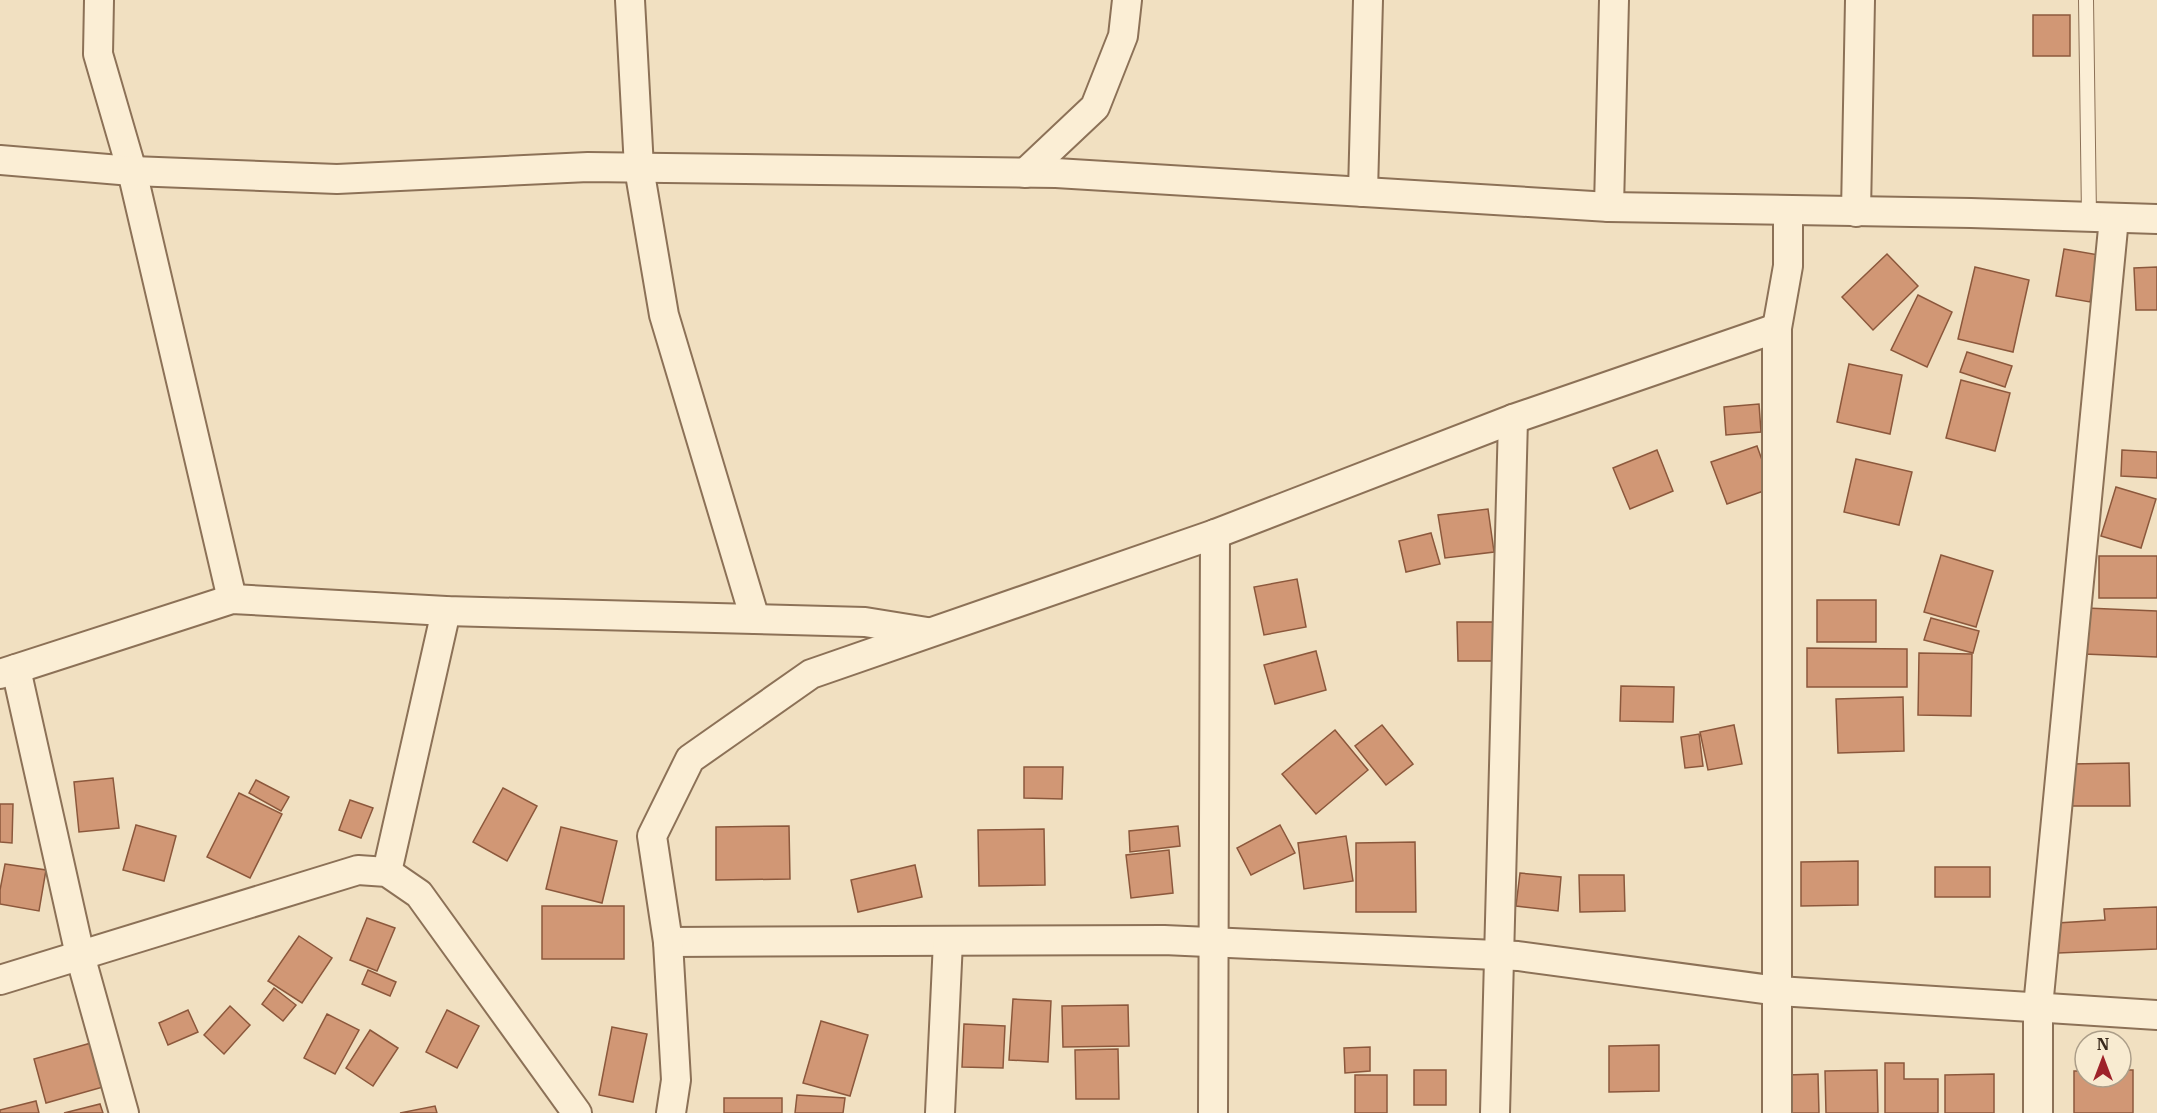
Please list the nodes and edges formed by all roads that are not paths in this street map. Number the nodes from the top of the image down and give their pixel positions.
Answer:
1 (99, 0) edge
2 (630, 0) edge
3 (1127, 0) edge
4 (1368, 0) edge
5 (1614, 0) edge
6 (1860, 0) edge
7 (2086, 0) edge
8 (0, 160) edge
9 (639, 168) junction
10 (132, 171) junction
11 (1025, 173) junction
12 (1363, 192) junction
13 (1610, 207) junction
14 (1788, 211) junction
15 (1856, 212) junction
16 (2101, 217) junction
17 (2157, 219) edge
18 (1776, 328) junction
19 (1514, 419) junction
20 (1215, 534) junction
21 (232, 599) junction
22 (446, 611) junction
23 (755, 620) junction
24 (931, 633) junction
25 (8, 671) edge
26 (387, 872) junction
27 (948, 941) junction
28 (668, 942) junction
29 (1214, 942) junction
30 (80, 955) junction
31 (1499, 955) junction
32 (0, 980) edge
33 (1778, 991) junction
34 (2038, 1007) junction
35 (2157, 1016) edge
36 (124, 1113) edge
37 (577, 1113) edge
38 (671, 1113) edge
39 (940, 1113) edge
40 (1213, 1113) edge
41 (1495, 1113) edge
42 (1777, 1113) edge
43 (2038, 1113) edge

1 - 10 street
2 - 9 street
3 - 11 street
4 - 12 street
5 - 13 street
6 - 15 street
7 - 16 lane
8 - 10 street
9 - 10 street
9 - 11 street
9 - 23 street
10 - 21 street
11 - 12 street
12 - 13 street
13 - 14 street
14 - 15 street
14 - 18 street
15 - 16 street
16 - 17 street
16 - 34 street
18 - 19 street
18 - 33 street
19 - 20 street
19 - 31 street
20 - 24 street
20 - 29 street
21 - 22 street
21 - 25 street
22 - 23 street
22 - 26 street
23 - 24 street
24 - 28 street
25 - 30 street
26 - 30 street
26 - 37 street
27 - 28 street
27 - 29 street
27 - 39 street
28 - 38 street
29 - 31 street
29 - 40 street
30 - 32 street
30 - 36 street
31 - 33 street
31 - 41 street
33 - 34 street
33 - 42 street
34 - 35 street
34 - 43 street

